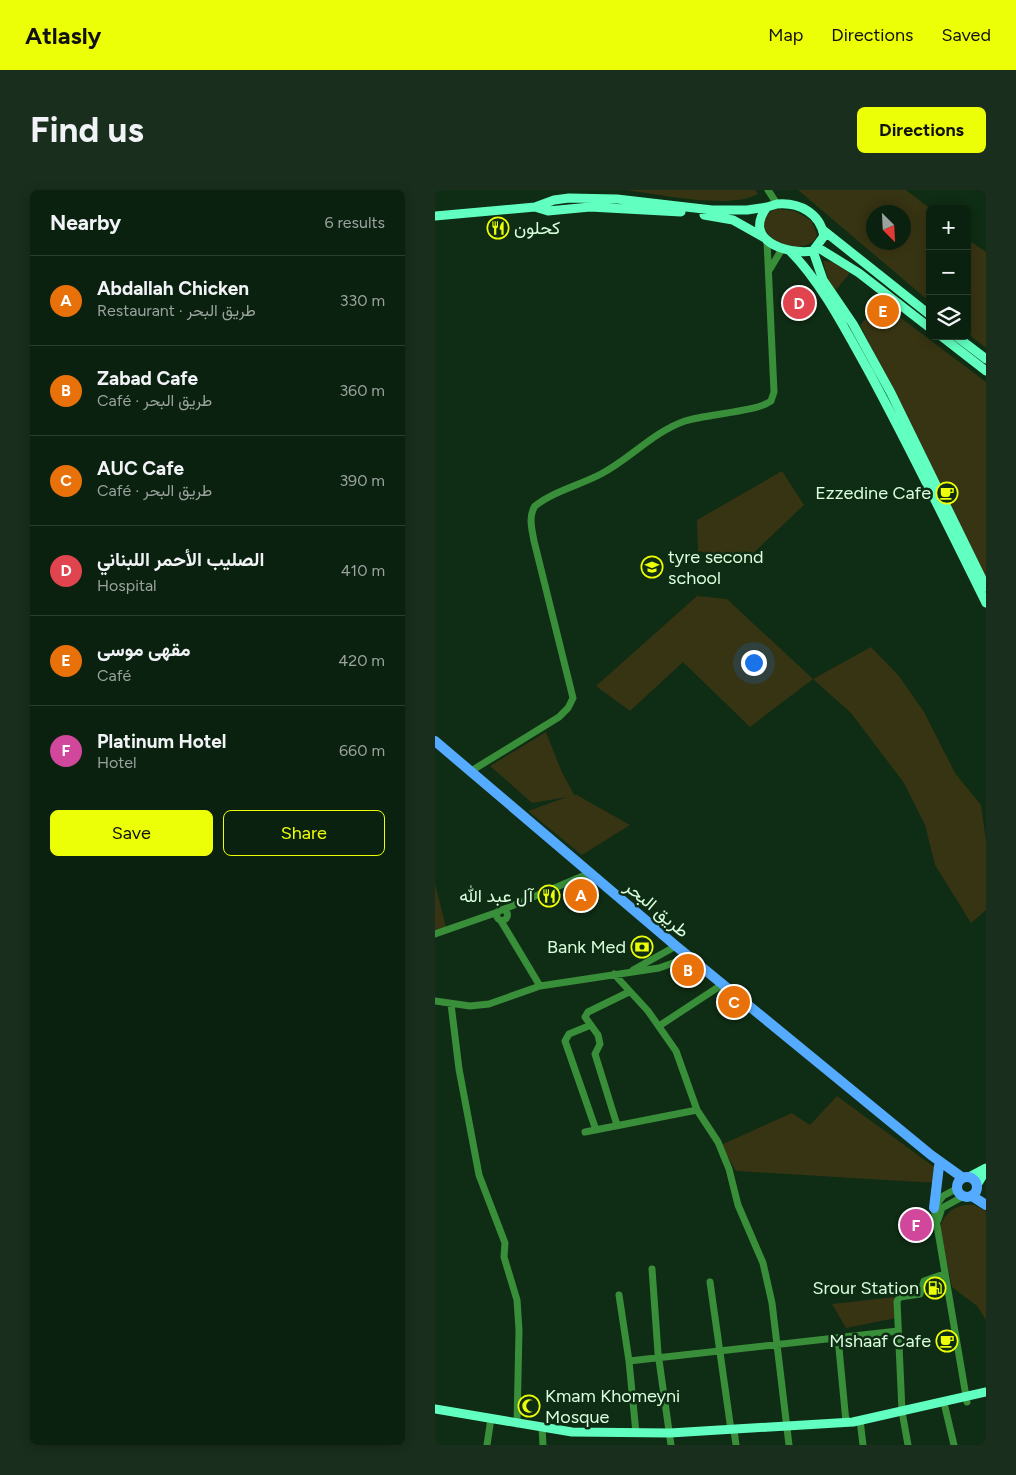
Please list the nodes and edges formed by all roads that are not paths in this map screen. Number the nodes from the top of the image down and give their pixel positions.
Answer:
1 (768, 190) edge
2 (777, 204) junction
3 (535, 207) junction
4 (767, 207) junction
5 (435, 216) edge
6 (823, 230) junction
7 (766, 239) junction
8 (815, 249) junction
9 (786, 250) junction
10 (769, 269) junction
11 (831, 299) junction
12 (926, 312) edge
13 (926, 325) edge
14 (946, 340) edge
15 (961, 340) edge
16 (986, 360) edge
17 (986, 371) edge
18 (986, 587) edge
19 (986, 603) edge
20 (435, 741) edge
21 (471, 771) junction
22 (590, 873) junction
23 (502, 916) junction
24 (435, 934) edge
25 (676, 946) junction
26 (690, 957) junction
27 (630, 973) junction
28 (614, 974) junction
29 (723, 984) junction
30 (540, 986) junction
31 (629, 992) junction
32 (435, 1001) edge
33 (451, 1004) junction
34 (591, 1025) junction
35 (659, 1026) junction
36 (697, 1110) junction
37 (617, 1125) junction
38 (596, 1130) junction
39 (585, 1132) dead end
40 (931, 1155) junction
41 (939, 1166) junction
42 (986, 1169) edge
43 (967, 1186) junction
44 (986, 1198) edge
45 (986, 1205) edge
46 (934, 1208) junction
47 (937, 1223) junction
48 (652, 1269) dead end
49 (944, 1274) junction
50 (710, 1282) dead end
51 (619, 1295) dead end
52 (898, 1331) junction
53 (838, 1338) junction
54 (778, 1343) junction
55 (718, 1350) junction
56 (659, 1358) junction
57 (629, 1361) junction
58 (986, 1392) edge
59 (986, 1398) edge
60 (966, 1400) junction
61 (945, 1407) junction
62 (435, 1409) edge
63 (903, 1414) junction
64 (491, 1418) junction
65 (855, 1422) junction
66 (517, 1424) junction
67 (786, 1427) junction
68 (542, 1428) junction
69 (732, 1430) junction
70 (636, 1433) junction
71 (670, 1434) junction
72 (487, 1445) edge
73 (543, 1445) edge
74 (671, 1445) edge
75 (736, 1445) edge
76 (789, 1445) edge
77 (863, 1445) edge
78 (908, 1445) edge
79 (953, 1445) edge

1 - 2 street
2 - 4 main road
2 - 6 main road
3 - 4 main road
3 - 5 main road
3 - 7 main road
4 - 7 main road
6 - 8 main road
6 - 12 main road
7 - 9 main road
7 - 10 street
8 - 9 main road
8 - 11 main road
8 - 13 main road
9 - 10 street
9 - 11 main road
10 - 21 street
11 - 18 main road
11 - 19 main road
14 - 17 main road
15 - 16 main road
20 - 21 highway, طريق البحر
21 - 22 highway, طريق البحر
22 - 23 street
22 - 25 highway, طريق البحر
23 - 24 street
23 - 30 street
25 - 26 highway, طريق البحر
25 - 27 street
26 - 27 street
26 - 29 highway, طريق البحر
27 - 28 street
28 - 30 street
28 - 31 street
29 - 35 street
29 - 40 highway, طريق البحر
30 - 33 street
31 - 34 street
31 - 35 street
32 - 33 street
33 - 66 street
34 - 37 street
34 - 38 street
35 - 36 street
36 - 37 street
36 - 54 street
37 - 38 street
38 - 39 street
40 - 41 highway, طريق البحر
40 - 43 highway, طريق البحر
41 - 43 highway, طريق البحر
41 - 46 highway
42 - 43 main road
43 - 44 highway, طريق البحر
43 - 45 highway, طريق البحر
43 - 46 street
43 - 47 street
46 - 47 street
47 - 49 street
48 - 56 street
49 - 52 street
49 - 60 street
50 - 55 street
51 - 57 street
52 - 53 street
52 - 63 street
53 - 54 street
53 - 65 street
54 - 55 street
54 - 67 street
55 - 56 street
55 - 69 street
56 - 57 street
56 - 71 street
57 - 70 street
58 - 60 main road
59 - 60 main road
60 - 61 main road
60 - 63 main road
61 - 63 main road
61 - 79 street
62 - 64 main road
63 - 65 main road
63 - 78 street
64 - 66 main road
64 - 72 street
65 - 67 main road
65 - 77 street
66 - 68 main road
67 - 69 main road
67 - 76 street
68 - 70 main road
68 - 73 street
69 - 71 main road
69 - 75 street
70 - 71 main road
71 - 74 street

